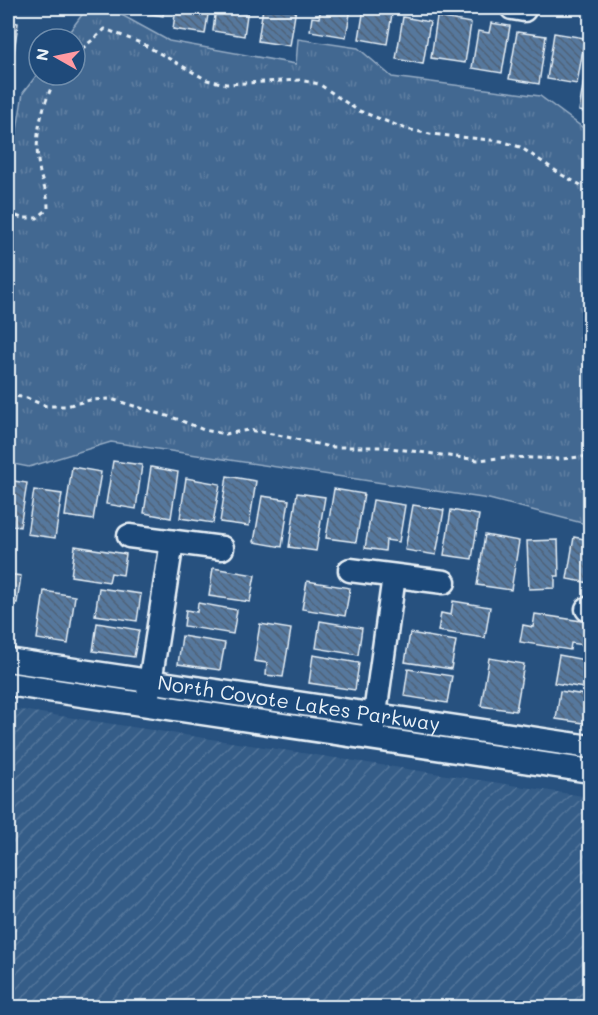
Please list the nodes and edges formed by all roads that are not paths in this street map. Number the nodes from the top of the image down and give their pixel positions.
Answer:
1 (129, 536) dead end
2 (172, 542) junction
3 (222, 548) dead end
4 (350, 570) dead end
5 (394, 576) junction
6 (444, 582) dead end
7 (8, 660) edge
8 (150, 681) junction
9 (8, 684) edge
10 (146, 705) junction
11 (375, 715) junction
12 (371, 739) junction
13 (591, 747) edge
14 (591, 771) edge

1 - 2 street
2 - 3 street
2 - 8 street
4 - 5 street
5 - 6 street
5 - 11 street
7 - 8 street, North Coyote Lakes Parkway
8 - 10 street
8 - 11 street, North Coyote Lakes Parkway
9 - 10 street, North Coyote Lakes Parkway
10 - 12 street, North Coyote Lakes Parkway
11 - 12 street
11 - 13 street, North Coyote Lakes Parkway
12 - 14 street, North Coyote Lakes Parkway

